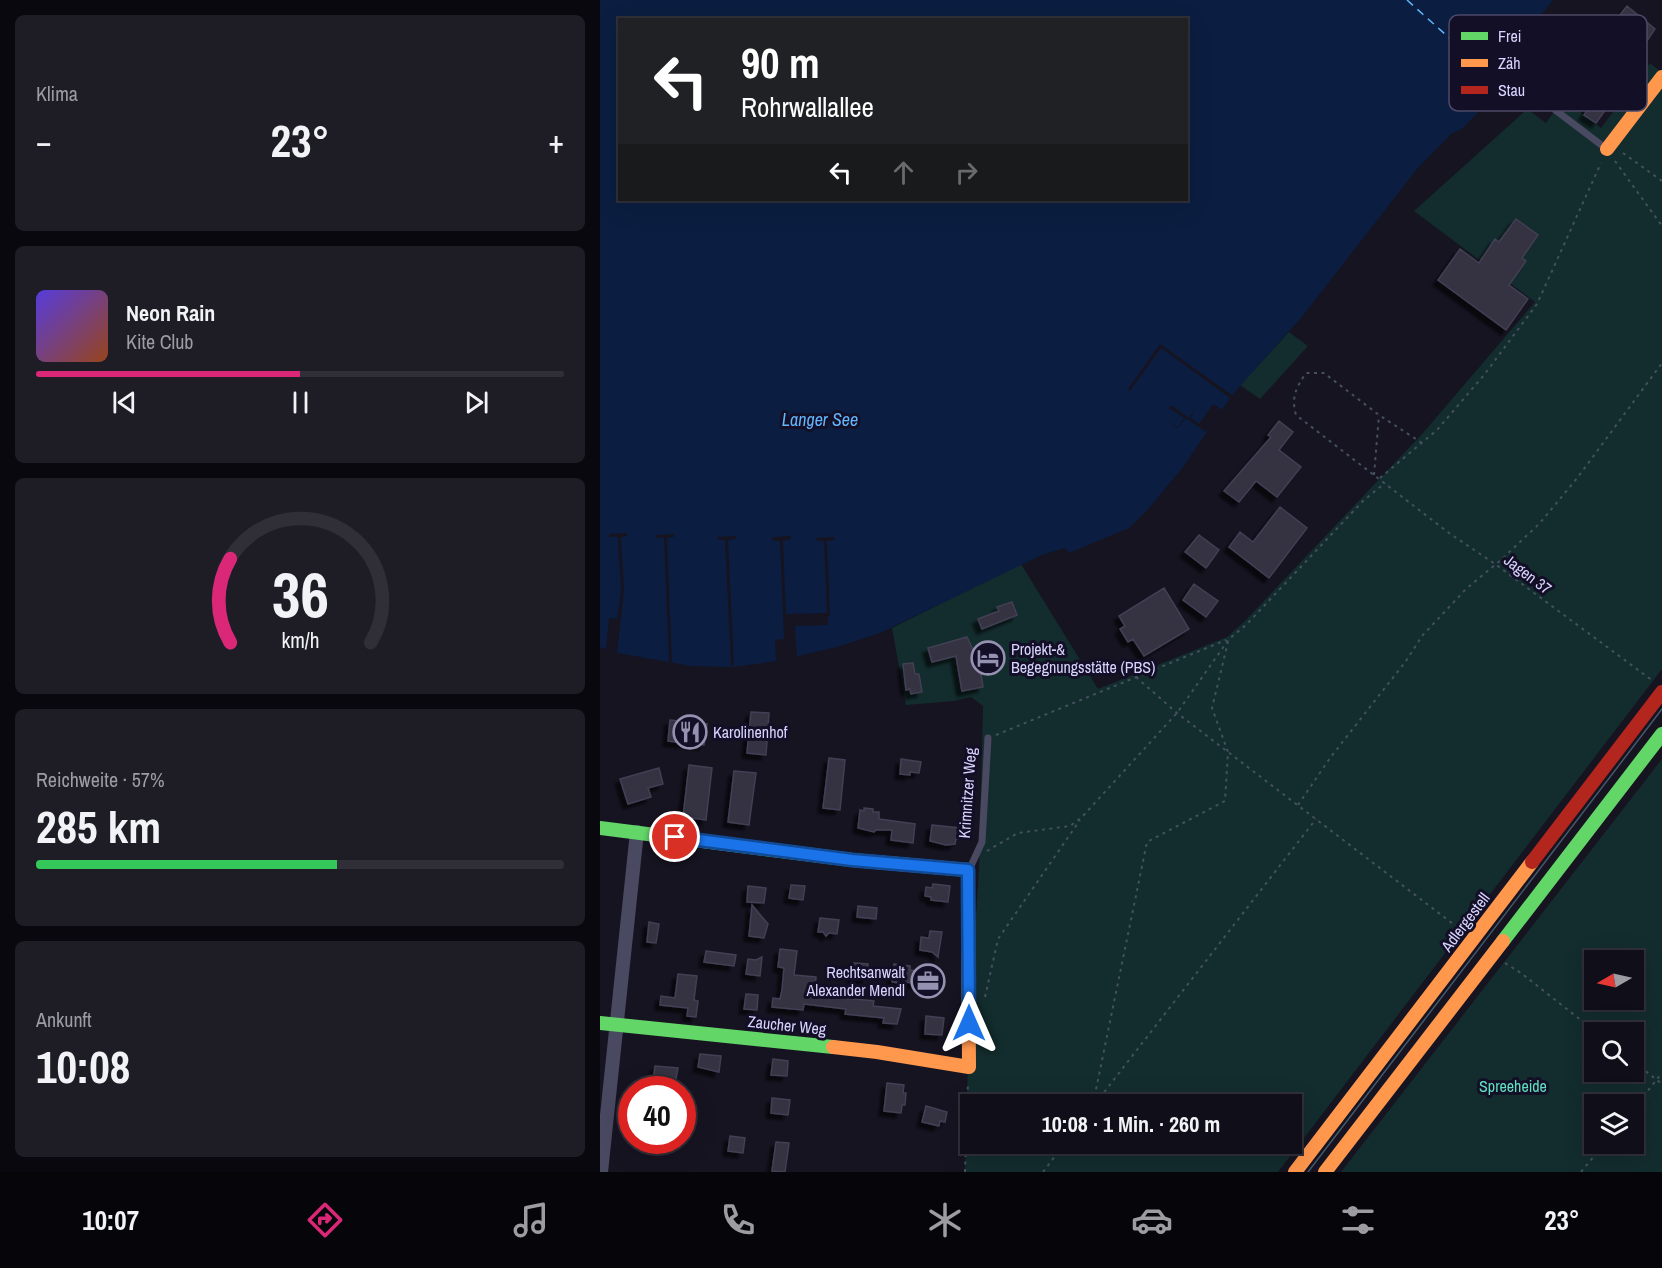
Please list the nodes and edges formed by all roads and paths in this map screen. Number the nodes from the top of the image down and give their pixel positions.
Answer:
1 (1662, 77) edge
2 (1647, 97) edge
3 (1558, 111) edge
4 (1636, 111) edge
5 (1609, 147) junction
6 (1662, 181) edge
7 (1662, 226) edge
8 (1662, 363) edge
9 (1379, 415) junction
10 (1422, 443) junction
11 (1374, 474) junction
12 (1379, 478) junction
13 (1385, 483) junction
14 (1495, 564) junction
15 (1229, 639) junction
16 (1136, 677) junction
17 (1659, 688) edge
18 (1177, 713) junction
19 (1662, 734) edge
20 (988, 738) joint
21 (1228, 752) junction
22 (1298, 805) junction
23 (1082, 817) junction
24 (1316, 819) junction
25 (600, 828) edge
26 (637, 832) junction
27 (986, 852) dead end
28 (968, 870) junction
29 (1473, 939) junction
30 (1500, 960) dead end
31 (984, 999) dead end
32 (600, 1023) edge
33 (1584, 1023) edge
34 (617, 1025) junction
35 (969, 1067) junction
36 (1644, 1070) edge
37 (1662, 1073) edge
38 (1657, 1080) junction
39 (1662, 1084) edge
40 (1096, 1094) edge
41 (1102, 1094) edge
42 (1644, 1096) edge
43 (1057, 1154) edge
44 (1596, 1154) edge
45 (601, 1172) edge
46 (965, 1172) edge
47 (1043, 1172) edge
48 (1295, 1172) edge
49 (1325, 1172) edge
50 (1581, 1172) edge

1 - 2 main road
3 - 5 lane
4 - 5 main road
5 - 6 path
5 - 7 path
5 - 10 path
8 - 14 path
9 - 10 path
9 - 11 path
9 - 11 path, Jagen 37
10 - 12 path
11 - 12 path, Jagen 37
12 - 13 path, Jagen 37
13 - 14 path, Jagen 37
13 - 15 path
14 - 17 path, Jagen 37
14 - 22 path
15 - 16 path
15 - 18 path
15 - 21 path
16 - 18 path
16 - 20 path
17 - 29 main road, Adlergestell
18 - 21 path
18 - 23 path
19 - 49 main road
20 - 28 lane, Krimnitzer Weg
21 - 22 path
21 - 40 path
22 - 24 path
23 - 27 path
23 - 31 path
24 - 29 path
24 - 41 path
25 - 26 main road
26 - 28 main road
26 - 34 street
28 - 35 main road, Krimnitzer Weg
29 - 48 main road, Adlergestell
30 - 33 path
32 - 34 main road, Zaucher Weg
34 - 35 main road, Zaucher Weg
34 - 45 street
35 - 46 path
36 - 38 path
37 - 38 path
38 - 39 path
38 - 42 path
43 - 47 path
44 - 50 path

